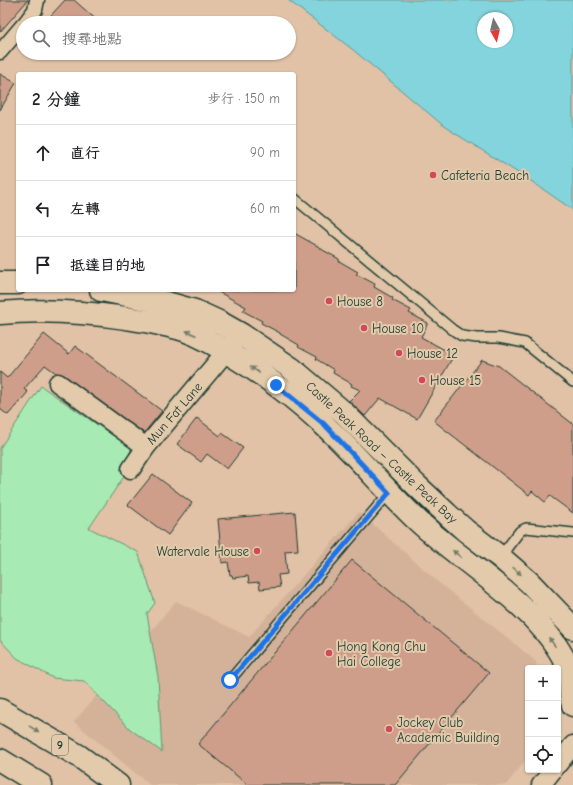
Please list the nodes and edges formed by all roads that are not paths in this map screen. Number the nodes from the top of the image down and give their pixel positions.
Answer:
1 (37, 0) edge
2 (30, 16) edge
3 (16, 33) edge
4 (0, 52) edge
5 (296, 200) edge
6 (0, 283) edge
7 (16, 283) edge
8 (106, 292) edge
9 (0, 299) edge
10 (137, 305) edge
11 (0, 313) edge
12 (80, 313) junction
13 (242, 334) junction
14 (226, 352) junction
15 (573, 382) edge
16 (58, 383) dead end
17 (146, 447) junction
18 (131, 469) dead end
19 (389, 493) junction
20 (573, 533) edge
21 (500, 557) junction
22 (573, 628) edge
23 (572, 674) edge
24 (230, 680) dead end
25 (573, 705) edge
26 (0, 710) edge
27 (573, 745) edge
28 (0, 760) edge
29 (561, 760) edge
30 (551, 773) edge
31 (41, 785) edge
32 (118, 785) edge
33 (541, 785) edge

1 - 2 street
3 - 4 street
5 - 15 lane
6 - 7 main road
8 - 10 main road, Castle Peak Road – Castle Peak Bay
9 - 12 main road
10 - 12 main road, Castle Peak Road – Castle Peak Bay
10 - 13 main road, Castle Peak Road – Castle Peak Bay
14 -> 10 main road, Castle Peak Road – Castle Peak Bay
11 - 12 main road, Castle Peak Road – Castle Peak Bay
13 - 14 street, Mun Fat Lane
13 - 21 main road, Castle Peak Road – Castle Peak Bay
14 - 17 street, Mun Fat Lane
19 -> 14 main road, Castle Peak Road – Castle Peak Bay
16 - 17 street, Mun Fat Lane
17 - 18 street
23 -> 19 main road, Castle Peak Road – Castle Peak Bay
19 - 24 lane
20 - 21 lane
21 -> 22 main road, Castle Peak Road – Castle Peak Bay
23 - 25 main road
26 -> 32 main road, 9
27 - 29 street
28 - 31 main road
30 - 33 street

